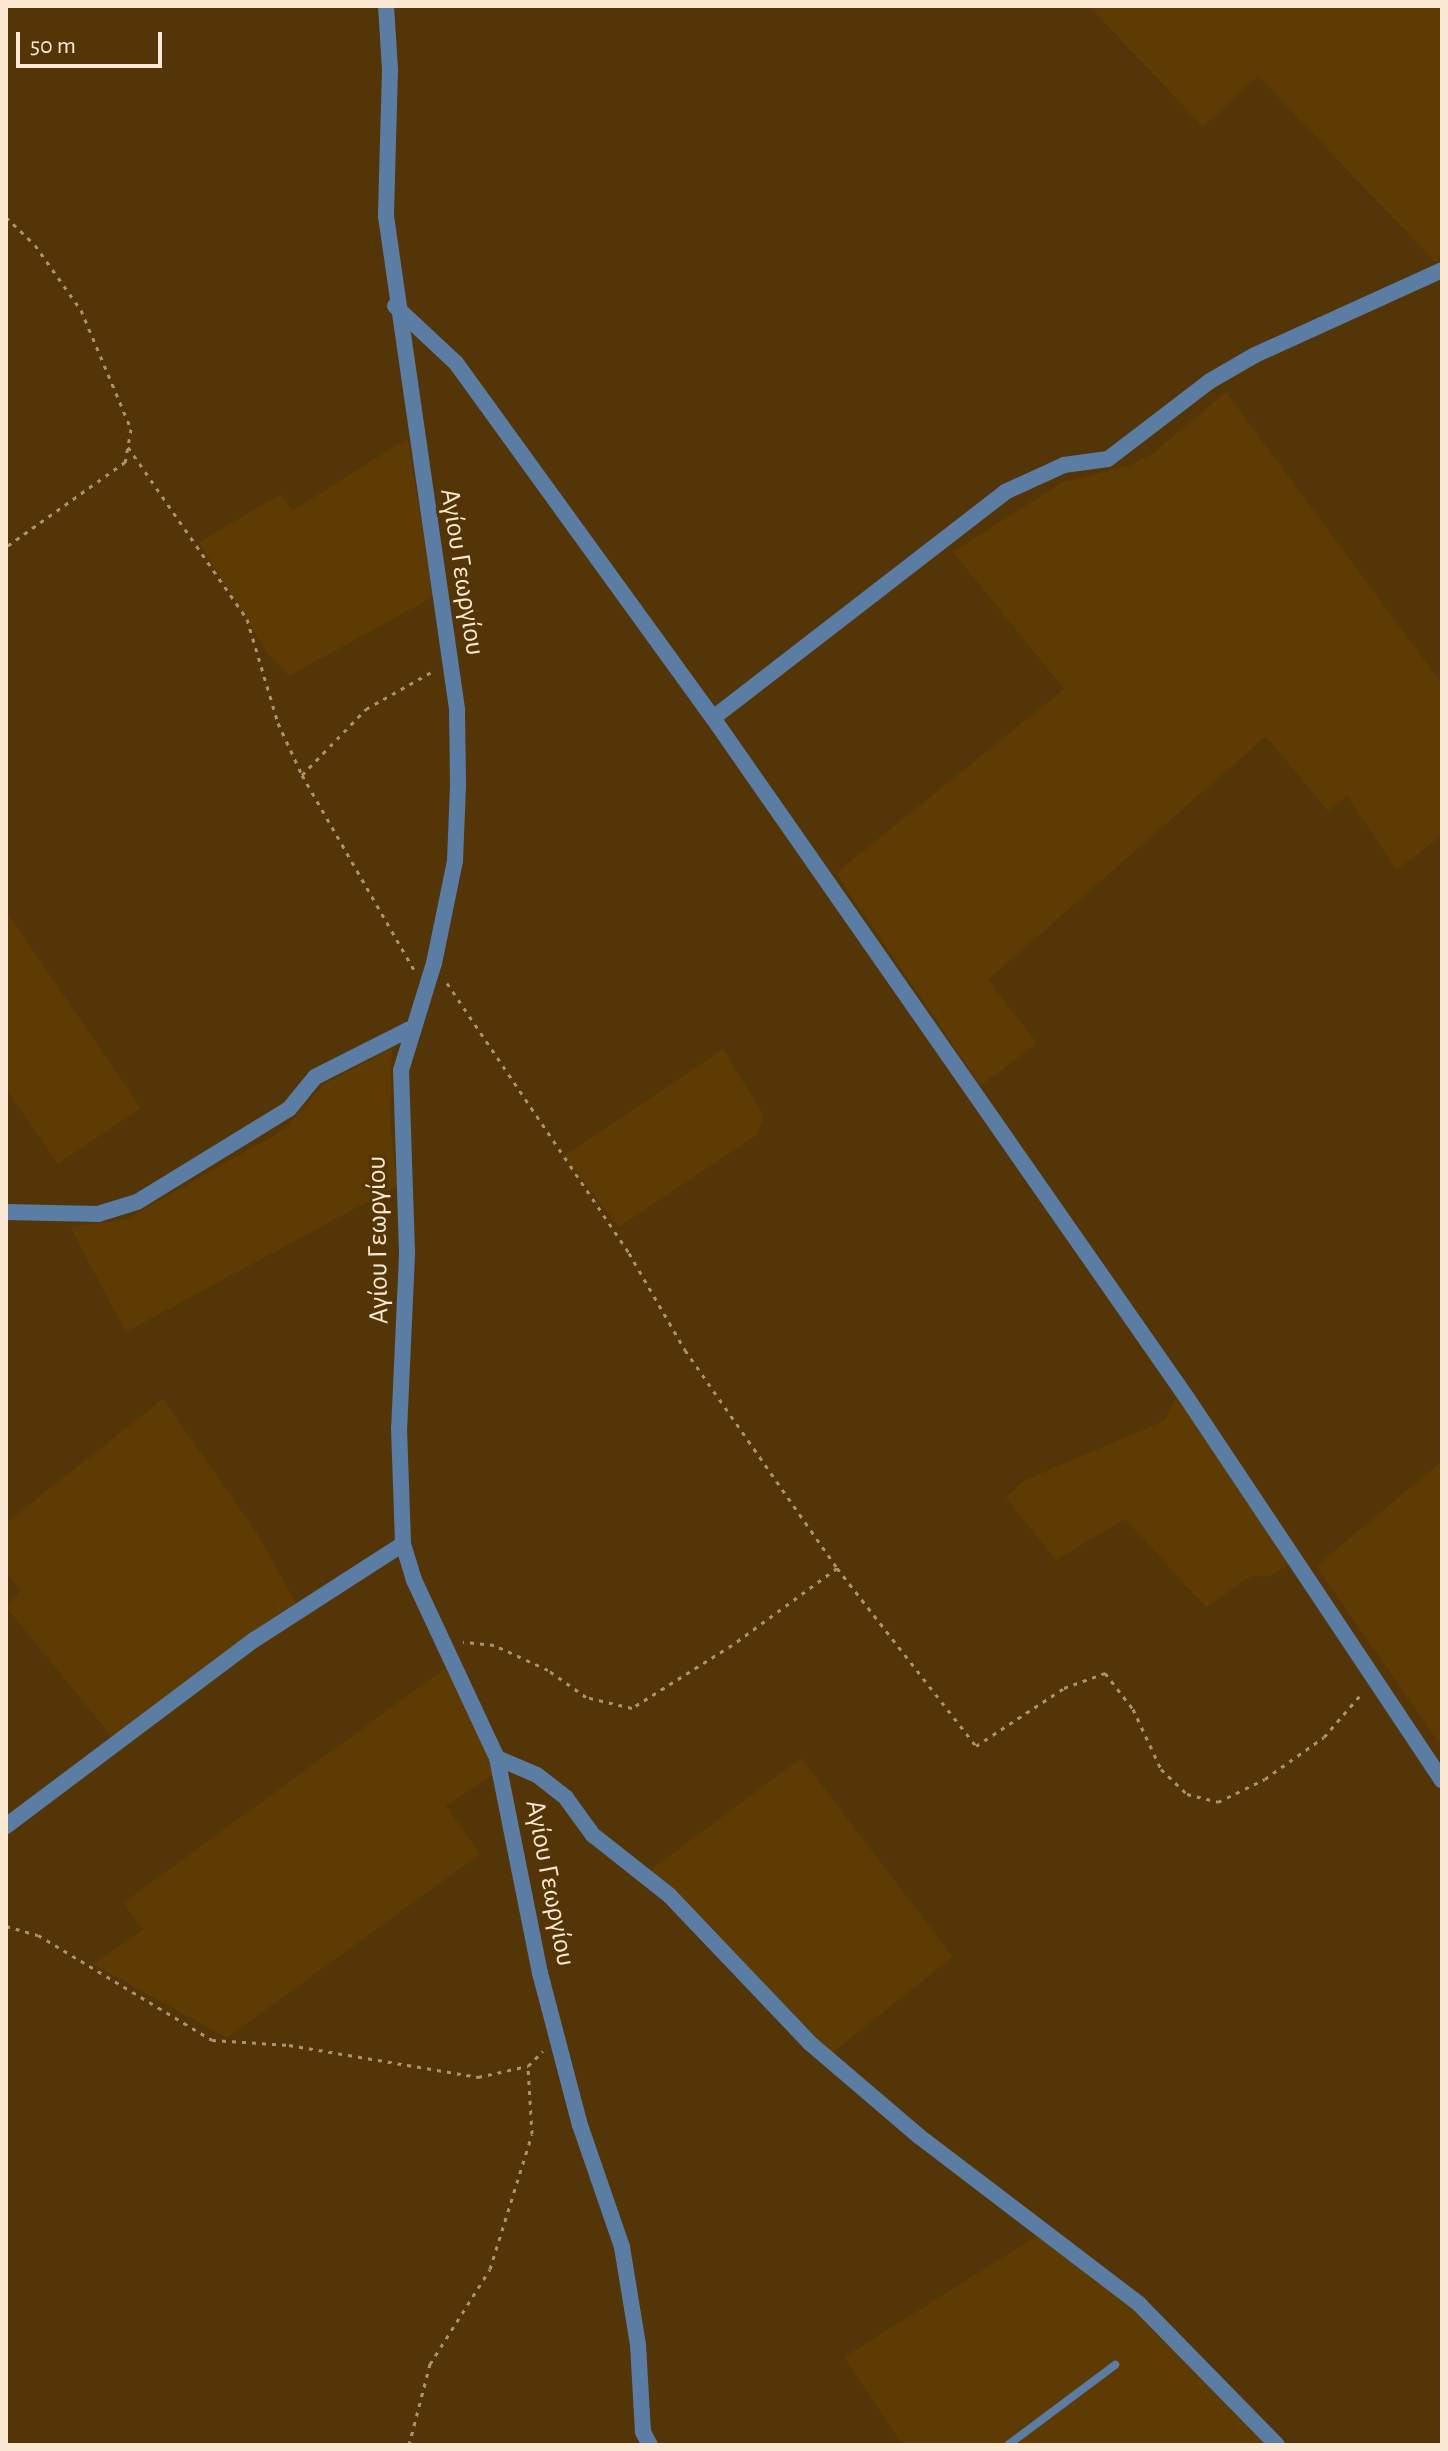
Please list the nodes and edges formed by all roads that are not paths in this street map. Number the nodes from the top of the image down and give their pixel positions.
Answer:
1 (386, 6) edge
2 (1442, 270) edge
3 (395, 306) junction
4 (713, 718) junction
5 (410, 1029) junction
6 (6, 1212) edge
7 (403, 1544) junction
8 (497, 1758) junction
9 (1442, 1781) edge
10 (6, 1826) edge
11 (1115, 2365) dead end
12 (650, 2445) edge
13 (1008, 2445) edge
14 (1277, 2445) edge

1 - 3 street, Αγίου Γεωργίου
2 - 4 street
3 - 4 street
3 - 5 street, Αγίου Γεωργίου
4 - 9 street
5 - 6 street
5 - 7 street, Αγίου Γεωργίου
7 - 8 street, Αγίου Γεωργίου
7 - 10 street
8 - 12 street, Αγίου Γεωργίου
8 - 14 street
11 - 13 lane

